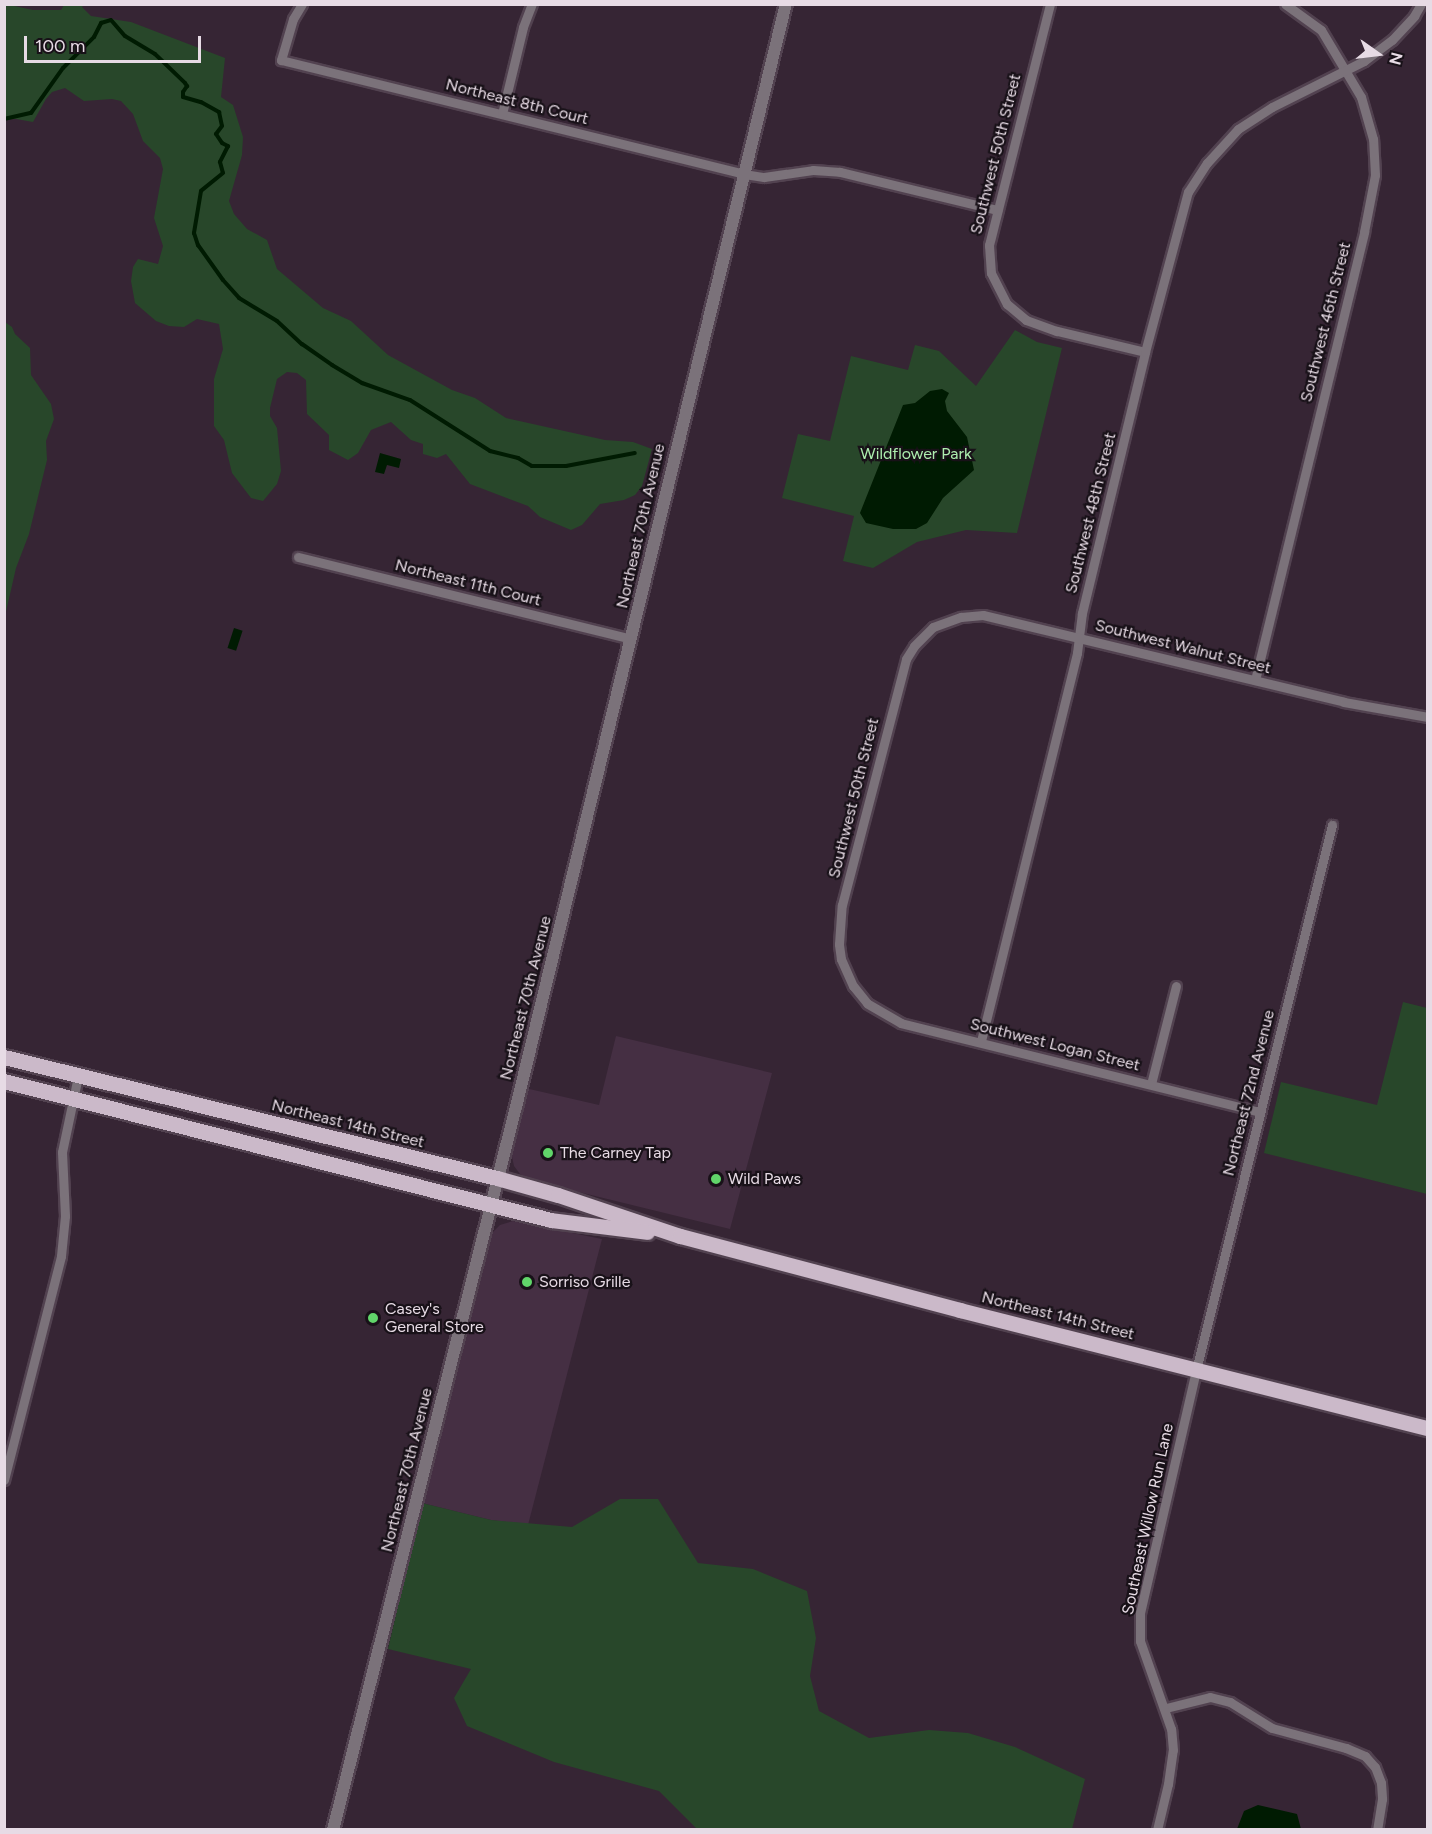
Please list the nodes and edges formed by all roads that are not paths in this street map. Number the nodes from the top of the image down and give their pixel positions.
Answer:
1 (302, 4) edge
2 (532, 4) edge
3 (786, 4) edge
4 (1050, 4) edge
5 (1285, 4) edge
6 (1421, 4) edge
7 (1347, 71) junction
8 (502, 114) junction
9 (744, 174) junction
10 (997, 210) junction
11 (1145, 352) junction
12 (298, 556) dead end
13 (933, 627) joint
14 (1078, 637) junction
15 (631, 639) junction
16 (1255, 680) junction
17 (1428, 717) edge
18 (1332, 825) dead end
19 (853, 986) joint
20 (1176, 986) dead end
21 (981, 1041) junction
22 (4, 1057) edge
23 (78, 1076) junction
24 (4, 1081) edge
25 (1151, 1084) junction
26 (72, 1098) junction
27 (1260, 1112) junction
28 (497, 1178) junction
29 (490, 1206) junction
30 (680, 1236) junction
31 (1196, 1370) junction
32 (1428, 1428) edge
33 (4, 1480) edge
34 (1166, 1708) junction
35 (333, 1830) edge
36 (1157, 1830) edge
37 (1377, 1830) edge

1 - 8 street, Northeast 8th Court
2 - 8 street
3 - 9 street, Northeast 70th Avenue
4 - 10 street, Southwest 50th Street
5 - 7 street, Southwest 46th Street
6 - 7 street
7 - 11 street, Southwest 48th Street
7 - 16 street, Southwest 46th Street
8 - 9 street, Northeast 8th Court
9 - 10 street, Northeast 8th Court
9 - 15 street, Northeast 70th Avenue
10 - 11 street, Southwest 50th Street
11 - 14 street, Southwest 48th Street
12 - 15 street, Northeast 11th Court
13 - 14 street, Southwest Walnut Street
13 - 19 street, Southwest 50th Street
14 - 16 street, Southwest Walnut Street
14 - 21 street, Southwest 48th Street
15 - 28 street, Northeast 70th Avenue
16 - 17 street, Southwest Walnut Street
18 - 27 street, Northeast 72nd Avenue
19 - 21 street, Southwest Logan Street
20 - 25 street
21 - 25 street, Southwest Logan Street
22 - 23 main road, Northeast 14th Street
23 - 26 street
23 - 28 main road, Northeast 14th Street
24 - 26 main road, Northeast 14th Street
25 - 27 street, Southwest Logan Street
26 - 29 main road, Northeast 14th Street
26 - 33 street
27 - 31 street, Northeast 72nd Avenue
28 - 29 street, Northeast 70th Avenue
28 - 30 main road, Northeast 14th Street
29 - 30 main road, Northeast 14th Street
29 - 35 street, Northeast 70th Avenue
30 - 31 main road, Northeast 14th Street
31 - 32 main road, Northeast 14th Street
31 - 34 street, Southeast Willow Run Lane
34 - 36 street, Southeast Willow Run Lane
34 - 37 street

